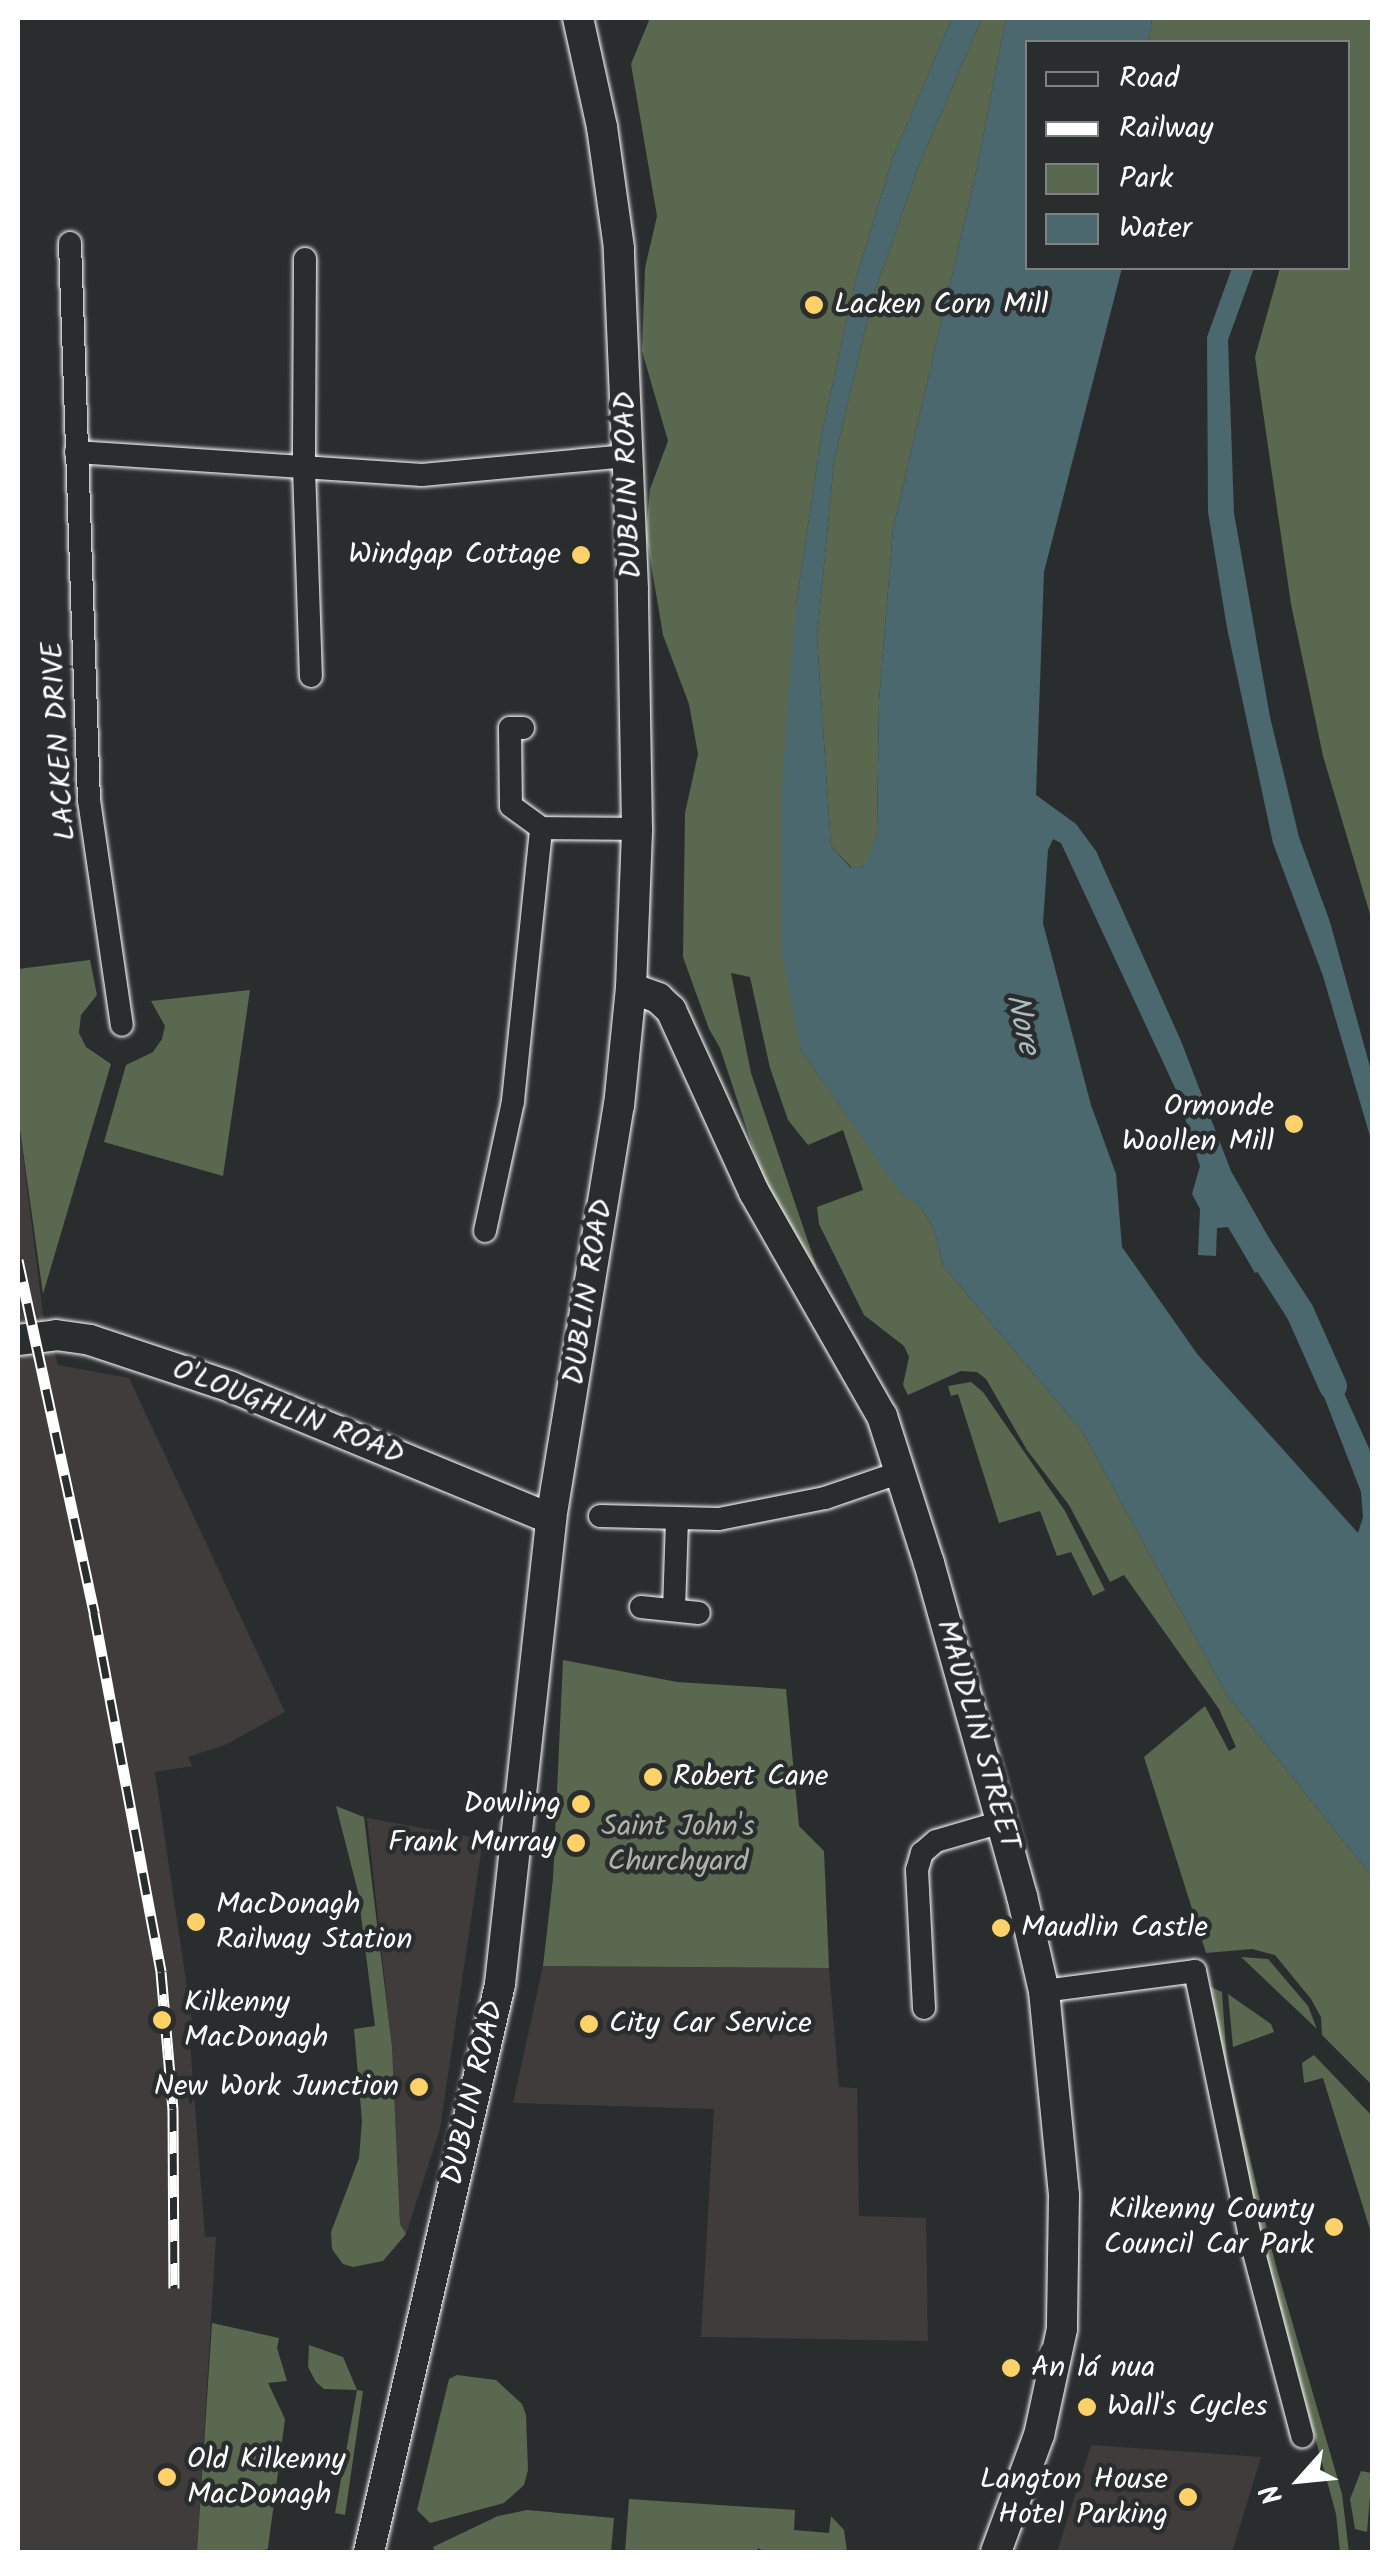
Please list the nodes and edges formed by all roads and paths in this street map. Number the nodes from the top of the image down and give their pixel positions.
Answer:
1 (578, 18) edge
2 (70, 243) dead end
3 (305, 258) dead end
4 (76, 452) junction
5 (627, 456) junction
6 (304, 468) junction
7 (311, 676) dead end
8 (524, 728) dead end
9 (541, 828) junction
10 (637, 829) junction
11 (631, 988) junction
12 (122, 1025) dead end
13 (485, 1231) dead end
14 (18, 1340) edge
15 (900, 1472) junction
16 (600, 1516) dead end
17 (551, 1519) junction
18 (678, 1520) junction
19 (641, 1607) dead end
20 (674, 1610) junction
21 (699, 1613) dead end
22 (998, 1822) junction
23 (1044, 1992) junction
24 (924, 2008) dead end
25 (1302, 2436) dead end
26 (369, 2552) edge
27 (996, 2552) edge

1 - 5 main road, DUBLIN ROAD
2 - 4 street, LACKEN DRIVE
3 - 6 street
4 - 6 street
4 - 12 street, LACKEN DRIVE
5 - 6 street
5 - 10 main road, DUBLIN ROAD
6 - 7 street
8 - 9 street
9 - 10 street
9 - 13 street
10 - 11 main road, DUBLIN ROAD
11 - 15 main road, MAUDLIN STREET
11 - 17 main road, DUBLIN ROAD
14 - 17 main road, O'LOUGHLIN ROAD
15 - 18 street
15 - 22 main road, MAUDLIN STREET
16 - 18 street
17 - 26 main road, DUBLIN ROAD
18 - 20 street
19 - 20 street
20 - 21 street
22 - 23 main road, MAUDLIN STREET
22 - 24 street
23 - 25 street
23 - 27 main road, MAUDLIN STREET

